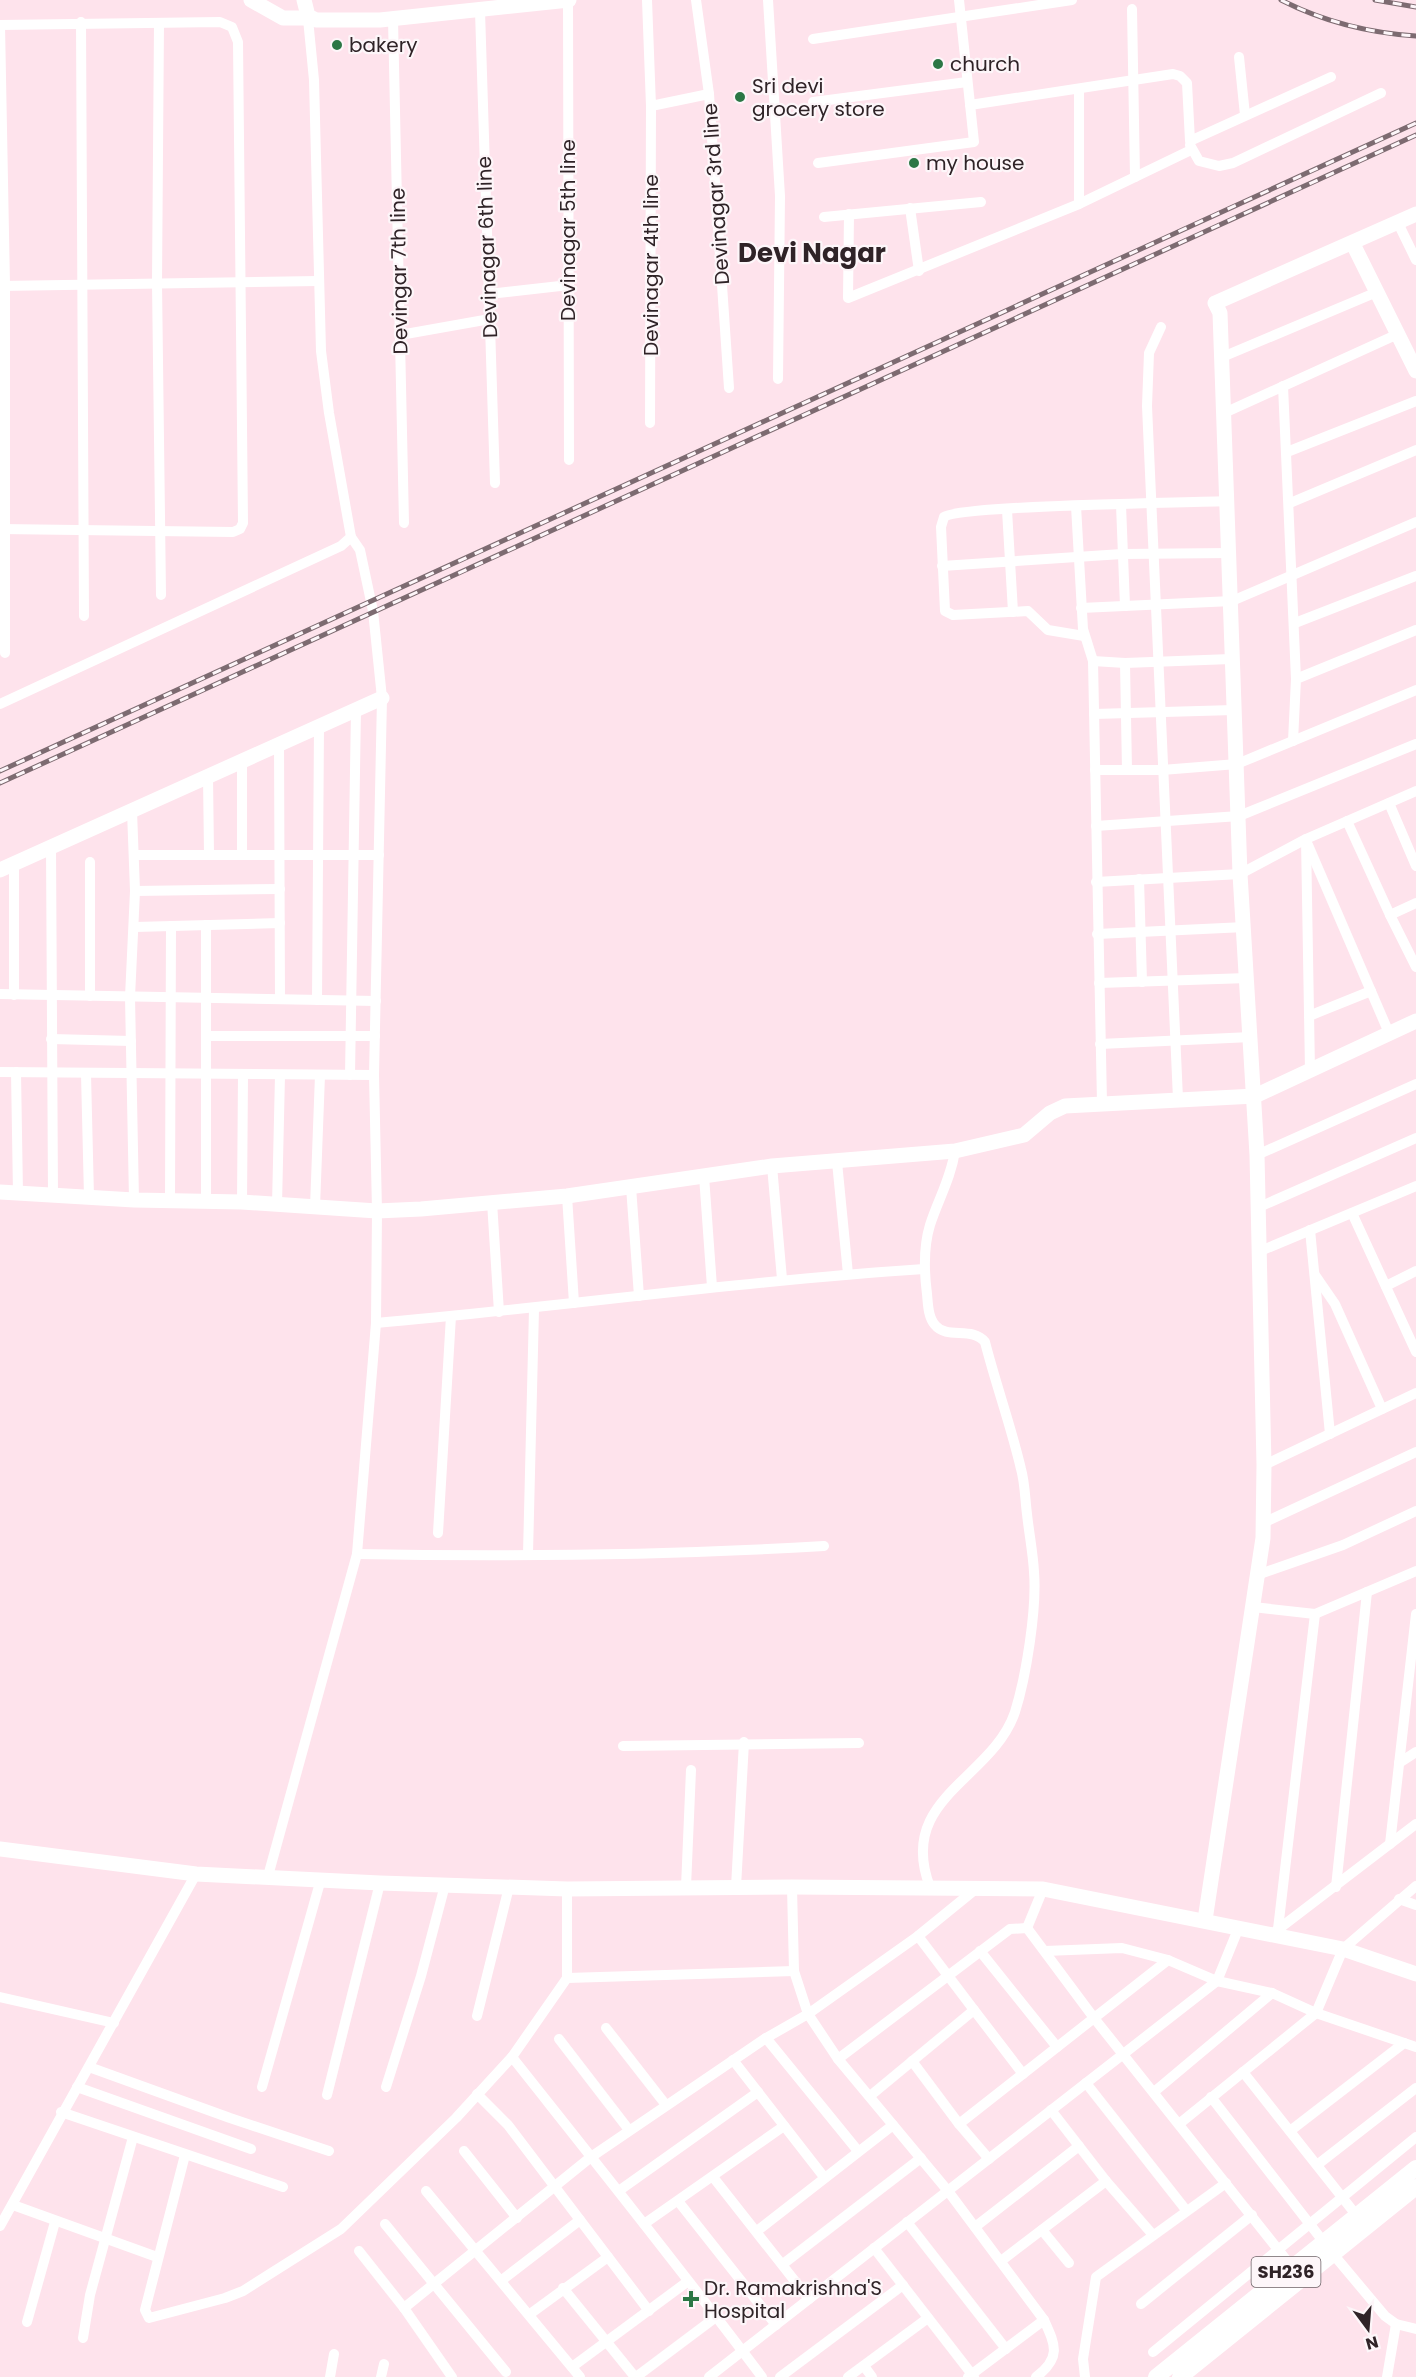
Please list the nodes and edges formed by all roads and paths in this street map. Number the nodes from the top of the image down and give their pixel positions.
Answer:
1 (251, 0) edge
2 (304, 0) edge
3 (568, 0) edge
4 (647, 0) edge
5 (696, 0) edge
6 (768, 0) edge
7 (958, 0) edge
8 (1071, 0) edge
9 (1132, 9) dead end
10 (480, 11) junction
11 (960, 17) junction
12 (309, 18) junction
13 (393, 19) junction
14 (81, 22) junction
15 (159, 23) junction
16 (0, 25) edge
17 (813, 39) dead end
18 (1239, 57) dead end
19 (1331, 77) dead end
20 (1134, 81) junction
21 (967, 82) junction
22 (1079, 89) junction
23 (1381, 93) dead end
24 (709, 94) junction
25 (813, 102) dead end
26 (970, 105) junction
27 (651, 106) junction
28 (1245, 115) junction
29 (1190, 146) junction
30 (818, 163) dead end
31 (1135, 177) junction
32 (981, 202) dead end
33 (1079, 204) junction
34 (910, 208) junction
35 (849, 214) junction
36 (1416, 214) edge
37 (824, 217) dead end
38 (1398, 222) junction
39 (1353, 244) junction
40 (1416, 260) edge
41 (919, 271) junction
42 (240, 281) junction
43 (318, 281) junction
44 (157, 283) junction
45 (82, 284) junction
46 (3, 285) edge
47 (569, 285) junction
48 (1377, 292) junction
49 (489, 294) junction
50 (490, 319) junction
51 (1161, 327) dead end
52 (1398, 334) junction
53 (400, 335) junction
54 (1220, 358) junction
55 (1416, 370) edge
56 (778, 379) dead end
57 (1283, 386) junction
58 (729, 388) dead end
59 (1416, 401) edge
60 (1222, 414) junction
61 (650, 423) dead end
62 (1416, 450) edge
63 (1287, 452) junction
64 (569, 460) dead end
65 (495, 483) dead end
66 (1227, 501) junction
67 (1290, 503) junction
68 (1150, 504) junction
69 (1121, 505) junction
70 (1076, 507) junction
71 (1007, 510) junction
72 (1416, 522) edge
73 (404, 523) dead end
74 (3, 529) edge
75 (84, 529) junction
76 (160, 530) junction
77 (351, 533) junction
78 (1230, 553) junction
79 (1122, 554) junction
80 (1154, 554) junction
81 (1079, 557) junction
82 (1010, 561) junction
83 (942, 566) junction
84 (1293, 575) junction
85 (1416, 576) edge
86 (161, 595) dead end
87 (1232, 601) junction
88 (1156, 604) junction
89 (1125, 606) junction
90 (1082, 608) junction
91 (1013, 612) junction
92 (84, 616) dead end
93 (1295, 623) junction
94 (1416, 630) edge
95 (1084, 636) junction
96 (6, 653) dead end
97 (1231, 659) junction
98 (1093, 660) junction
99 (1157, 662) junction
100 (1125, 663) junction
101 (1296, 680) junction
102 (1416, 690) edge
103 (382, 698) junction
104 (0, 704) edge
105 (356, 710) junction
106 (1234, 710) junction
107 (1127, 712) junction
108 (1159, 712) junction
109 (1094, 714) junction
110 (318, 727) junction
111 (1293, 741) junction
112 (279, 744) junction
113 (1416, 744) edge
114 (242, 761) junction
115 (1237, 764) junction
116 (1095, 770) junction
117 (1127, 770) junction
118 (1162, 770) junction
119 (208, 776) junction
120 (1416, 791) edge
121 (1389, 803) junction
122 (132, 811) junction
123 (1239, 816) junction
124 (1166, 821) junction
125 (1347, 821) junction
126 (1096, 825) junction
127 (1306, 839) junction
128 (51, 847) junction
129 (134, 855) junction
130 (209, 855) junction
131 (242, 855) junction
132 (279, 855) junction
133 (318, 855) junction
134 (356, 855) junction
135 (379, 855) junction
136 (90, 862) dead end
137 (1416, 866) edge
138 (7, 867) edge
139 (1240, 874) junction
140 (1167, 876) junction
141 (1139, 879) junction
142 (1096, 882) junction
143 (280, 889) junction
144 (135, 891) junction
145 (1416, 903) edge
146 (1390, 915) junction
147 (280, 923) junction
148 (206, 925) junction
149 (171, 926) junction
150 (135, 927) junction
151 (1245, 927) junction
152 (1173, 930) junction
153 (1141, 931) junction
154 (1097, 934) junction
155 (1415, 962) edge
156 (1248, 978) junction
157 (1174, 980) junction
158 (1142, 982) junction
159 (1099, 983) junction
160 (1371, 991) junction
161 (0, 994) edge
162 (14, 995) junction
163 (53, 995) junction
164 (90, 996) junction
165 (130, 997) junction
166 (169, 997) junction
167 (206, 998) junction
168 (280, 999) junction
169 (317, 999) junction
170 (352, 1000) junction
171 (376, 1000) junction
172 (1309, 1016) junction
173 (1416, 1021) edge
174 (1389, 1033) junction
175 (206, 1036) junction
176 (351, 1036) junction
177 (375, 1036) junction
178 (1251, 1037) junction
179 (51, 1040) junction
180 (1177, 1040) junction
181 (131, 1041) junction
182 (1100, 1044) junction
183 (1310, 1071) junction
184 (0, 1072) edge
185 (16, 1072) junction
186 (50, 1073) junction
187 (86, 1074) junction
188 (131, 1074) junction
189 (169, 1075) junction
190 (206, 1075) junction
191 (243, 1075) junction
192 (280, 1075) junction
193 (320, 1075) junction
194 (350, 1075) junction
195 (374, 1075) junction
196 (1416, 1084) edge
197 (1255, 1096) junction
198 (1178, 1099) junction
199 (1102, 1103) junction
200 (1416, 1138) edge
201 (955, 1151) junction
202 (1257, 1155) junction
203 (837, 1162) junction
204 (772, 1166) junction
205 (704, 1176) junction
206 (631, 1186) junction
207 (1416, 1186) edge
208 (0, 1192) edge
209 (18, 1194) junction
210 (53, 1194) junction
211 (567, 1196) junction
212 (89, 1197) junction
213 (134, 1200) junction
214 (170, 1200) junction
215 (206, 1201) junction
216 (242, 1202) junction
217 (492, 1202) junction
218 (277, 1205) junction
219 (315, 1207) junction
220 (1257, 1208) junction
221 (377, 1211) junction
222 (1352, 1213) junction
223 (1310, 1230) junction
224 (1258, 1252) junction
225 (924, 1269) junction
226 (1416, 1271) edge
227 (848, 1274) junction
228 (1314, 1274) junction
229 (782, 1279) junction
230 (1386, 1286) junction
231 (712, 1287) junction
232 (639, 1296) junction
233 (574, 1303) junction
234 (534, 1309) junction
235 (499, 1312) junction
236 (451, 1316) junction
237 (376, 1323) junction
238 (1416, 1323) edge
239 (1405, 1329) junction
240 (1416, 1352) edge
241 (1416, 1393) edge
242 (1382, 1409) junction
243 (1330, 1434) junction
244 (1416, 1452) edge
245 (1264, 1465) junction
246 (1416, 1510) edge
247 (1263, 1523) junction
248 (438, 1533) dead end
249 (825, 1546) dead end
250 (357, 1554) junction
251 (528, 1554) junction
252 (1416, 1571) edge
253 (1257, 1575) junction
254 (1367, 1592) junction
255 (1252, 1607) junction
256 (1315, 1614) junction
257 (1416, 1614) edge
258 (744, 1742) junction
259 (860, 1743) dead end
260 (623, 1746) dead end
261 (1416, 1752) edge
262 (1399, 1763) junction
263 (692, 1770) dead end
264 (1416, 1824) edge
265 (1390, 1844) junction
266 (0, 1849) edge
267 (196, 1874) junction
268 (268, 1876) junction
269 (321, 1879) junction
270 (380, 1882) junction
271 (445, 1885) junction
272 (1416, 1886) edge
273 (509, 1887) junction
274 (686, 1887) junction
275 (736, 1887) junction
276 (792, 1887) junction
277 (930, 1887) junction
278 (1336, 1887) junction
279 (977, 1888) junction
280 (567, 1889) junction
281 (1042, 1889) junction
282 (1399, 1899) junction
283 (1416, 1905) edge
284 (1205, 1920) junction
285 (1239, 1927) junction
286 (1027, 1928) junction
287 (1275, 1932) junction
288 (918, 1936) junction
289 (1343, 1949) junction
290 (980, 1951) junction
291 (1045, 1951) junction
292 (1168, 1960) junction
293 (794, 1971) junction
294 (1416, 1974) edge
295 (948, 1976) junction
296 (567, 1978) junction
297 (1217, 1981) junction
298 (1272, 1993) junction
299 (0, 1997) edge
300 (974, 2010) junction
301 (1316, 2013) junction
302 (808, 2014) junction
303 (477, 2016) dead end
304 (1094, 2018) junction
305 (114, 2023) junction
306 (606, 2028) dead end
307 (766, 2038) junction
308 (559, 2039) dead end
309 (1404, 2043) junction
310 (1416, 2047) edge
311 (1056, 2048) junction
312 (1124, 2054) junction
313 (512, 2057) junction
314 (838, 2059) junction
315 (733, 2060) junction
316 (912, 2061) junction
317 (89, 2067) junction
318 (1243, 2072) junction
319 (1023, 2074) junction
320 (1086, 2083) junction
321 (77, 2087) junction
322 (262, 2087) dead end
323 (386, 2087) dead end
324 (1416, 2088) edge
325 (758, 2092) junction
326 (1154, 2092) junction
327 (477, 2094) junction
328 (327, 2095) dead end
329 (870, 2096) junction
330 (1211, 2097) junction
331 (666, 2105) junction
332 (1052, 2110) junction
333 (61, 2112) junction
334 (959, 2124) junction
335 (1179, 2124) junction
336 (893, 2125) junction
337 (784, 2126) junction
338 (629, 2130) junction
339 (1290, 2131) junction
340 (133, 2137) junction
341 (1416, 2137) edge
342 (1079, 2146) junction
343 (251, 2150) dead end
344 (329, 2151) dead end
345 (464, 2151) dead end
346 (858, 2151) junction
347 (185, 2155) junction
348 (591, 2157) junction
349 (921, 2158) junction
350 (989, 2159) junction
351 (1317, 2165) junction
352 (1416, 2168) edge
353 (713, 2177) junction
354 (824, 2177) junction
355 (1106, 2181) junction
356 (1226, 2183) junction
357 (554, 2186) junction
358 (283, 2187) dead end
359 (1416, 2187) edge
360 (620, 2190) junction
361 (426, 2191) dead end
362 (948, 2191) junction
363 (1342, 2197) junction
364 (678, 2201) junction
365 (13, 2205) junction
366 (1186, 2210) junction
367 (1251, 2215) junction
368 (1357, 2216) junction
369 (518, 2218) junction
370 (580, 2220) junction
371 (55, 2222) junction
372 (907, 2222) junction
373 (1310, 2223) junction
374 (385, 2224) dead end
375 (644, 2224) junction
376 (0, 2226) edge
377 (975, 2227) junction
378 (1042, 2230) junction
379 (757, 2231) junction
380 (1153, 2235) junction
381 (105, 2239) junction
382 (874, 2248) junction
383 (1329, 2248) junction
384 (1278, 2249) junction
385 (359, 2251) dead end
386 (476, 2251) junction
387 (157, 2257) junction
388 (608, 2257) junction
389 (1001, 2261) junction
390 (1069, 2263) dead end
391 (783, 2264) junction
392 (1292, 2266) junction
393 (502, 2280) junction
394 (687, 2282) junction
395 (435, 2284) junction
396 (903, 2285) junction
397 (563, 2288) junction
398 (809, 2299) junction
399 (1141, 2304) dead end
400 (404, 2308) junction
401 (649, 2311) junction
402 (530, 2314) junction
403 (716, 2317) junction
404 (928, 2318) junction
405 (1044, 2320) junction
406 (27, 2322) dead end
407 (1396, 2324) junction
408 (776, 2325) junction
409 (1416, 2329) edge
410 (83, 2338) dead end
411 (607, 2342) junction
412 (1006, 2349) junction
413 (742, 2351) junction
414 (1153, 2352) dead end
415 (334, 2354) dead end
416 (384, 2364) dead end
417 (864, 2366) junction
418 (572, 2367) junction
419 (506, 2372) dead end
420 (971, 2376) edge
421 (330, 2377) edge
422 (381, 2377) edge
423 (452, 2377) edge
424 (580, 2377) edge
425 (635, 2377) edge
426 (709, 2377) edge
427 (762, 2377) edge
428 (780, 2377) edge
429 (849, 2377) edge
430 (872, 2377) edge
431 (1036, 2377) edge
432 (1085, 2377) edge
433 (1156, 2377) edge
434 (1180, 2377) edge
435 (1387, 2377) edge

1 - 12 street
2 - 12 street
3 - 10 street
3 - 47 street, Devinagar 5th line
4 - 27 street, Devinagar 4th line
5 - 24 street, Devinagar 3rd line
6 - 56 street
7 - 11 street
8 - 11 street
9 - 20 street
10 - 13 street
10 - 49 street, Devinagar 6th line
11 - 17 street
11 - 21 street
12 - 13 street
12 - 43 street
13 - 53 street, Devingar 7th line
14 - 15 street
14 - 16 street
14 - 45 street
15 - 42 street
15 - 44 street
16 - 46 street
18 - 28 street
19 - 28 street
20 - 22 street
20 - 29 street
20 - 31 street
21 - 25 street
21 - 26 street
22 - 26 street
22 - 33 street
23 - 29 street
24 - 27 street
24 - 58 street, Devinagar 3rd line
26 - 30 street
27 - 61 street, Devinagar 4th line
28 - 29 street
29 - 31 street
31 - 33 street
32 - 34 street
33 - 41 street
34 - 35 street
34 - 41 street
35 - 37 street
35 - 41 street
36 - 38 street
38 - 39 street
38 - 40 street
39 - 48 street
39 - 54 street
42 - 43 street
42 - 44 street
42 - 76 street
43 - 77 street
44 - 45 street
44 - 76 street
45 - 46 street
45 - 75 street
46 - 74 street
47 - 49 street
47 - 64 street, Devinagar 5th line
48 - 52 street
48 - 54 street
49 - 50 street, Devinagar 6th line
50 - 53 street
50 - 65 street, Devinagar 6th line
51 - 68 street
52 - 55 street
52 - 57 street
53 - 73 street, Devingar 7th line
54 - 60 street
57 - 60 street
57 - 63 street
59 - 63 street
60 - 66 street
62 - 67 street
63 - 67 street
66 - 68 street
66 - 78 street
67 - 84 street
68 - 69 street
68 - 80 street
69 - 70 street
69 - 79 street
70 - 71 street
70 - 81 street
71 - 82 street
71 - 83 street
72 - 84 street
74 - 75 street
74 - 96 street
75 - 76 street
75 - 92 street
76 - 86 street
77 - 103 street
77 - 104 street
78 - 80 street
78 - 87 street
79 - 80 street
79 - 81 street
79 - 89 street
80 - 88 street
81 - 82 street
81 - 90 street
82 - 83 street
82 - 91 street
83 - 91 street
84 - 87 street
84 - 93 street
85 - 93 street
87 - 88 street
87 - 97 street
88 - 89 street
88 - 99 street
89 - 90 street
90 - 95 street
91 - 95 street
93 - 101 street
94 - 101 street
95 - 98 street
97 - 99 street
97 - 106 street
98 - 100 street
98 - 109 street
99 - 100 street
99 - 108 street
100 - 107 street
101 - 111 street
102 - 111 street
103 - 105 street
103 - 135 street
105 - 110 street
105 - 134 street
106 - 108 street
106 - 115 street
107 - 108 street
107 - 109 street
107 - 117 street
108 - 118 street
109 - 116 street
110 - 112 street
110 - 133 street
111 - 115 street
112 - 114 street
112 - 132 street
113 - 123 street
114 - 119 street
114 - 131 street
115 - 118 street
115 - 123 street
116 - 117 street
116 - 126 street
117 - 118 street
118 - 124 street
119 - 122 street
119 - 130 street
120 - 121 street
121 - 125 street
121 - 137 street
122 - 128 street
122 - 129 street
123 - 124 street
123 - 139 street
124 - 126 street
124 - 140 street
125 - 127 street
125 - 146 street
126 - 142 street
127 - 139 street
127 - 160 street
127 - 172 street
128 - 138 street
128 - 163 street
129 - 130 street
129 - 144 street
130 - 131 street
131 - 132 street
132 - 133 street
132 - 143 street
133 - 134 street
133 - 169 street
134 - 135 street
134 - 170 street
135 - 171 street
136 - 164 street
138 - 162 street
139 - 140 street
139 - 151 street
140 - 141 street
140 - 152 street
141 - 142 street
141 - 153 street
142 - 154 street
143 - 144 street
143 - 147 street
144 - 150 street
145 - 146 street
146 - 155 street
147 - 148 street
147 - 168 street
148 - 149 street
148 - 167 street
149 - 150 street
149 - 166 street
150 - 165 street
151 - 152 street
151 - 156 street
152 - 153 street
152 - 157 street
153 - 154 street
153 - 158 street
154 - 159 street
156 - 157 street
156 - 178 street
157 - 158 street
157 - 180 street
158 - 159 street
159 - 182 street
160 - 172 street
160 - 174 street
161 - 162 street
162 - 163 street
163 - 164 street
163 - 179 street
164 - 165 street
165 - 166 street
165 - 181 street
166 - 167 street
166 - 189 street
167 - 168 street
167 - 175 street
168 - 169 street
169 - 170 street
170 - 171 street
170 - 176 street
171 - 177 street
172 - 183 street
173 - 174 street
174 - 183 street
175 - 176 street
175 - 190 street
176 - 177 street
176 - 194 street
177 - 195 street
178 - 180 street
178 - 197 street
179 - 181 street
179 - 186 street
180 - 182 street
180 - 198 street
181 - 188 street
182 - 199 street
183 - 197 street
184 - 185 street
185 - 186 street
185 - 209 street
186 - 187 street
186 - 210 street
187 - 188 street
187 - 212 street
188 - 189 street
188 - 213 street
189 - 190 street
189 - 214 street
190 - 191 street
190 - 215 street
191 - 192 street
191 - 216 street
192 - 193 street
192 - 218 street
193 - 194 street
193 - 219 street
194 - 195 street
195 - 221 street
196 - 202 street
197 - 198 street
197 - 202 street
198 - 199 street
199 - 201 street
200 - 220 street
201 - 203 street
201 - 225 street
202 - 220 street
203 - 204 street
203 - 227 street
204 - 205 street
204 - 229 street
205 - 206 street
205 - 231 street
206 - 211 street
206 - 232 street
207 - 222 street
208 - 209 street
209 - 210 street
210 - 212 street
211 - 217 street
211 - 233 street
212 - 213 street
213 - 214 street
214 - 215 street
215 - 216 street
216 - 218 street
217 - 221 street
217 - 235 street
218 - 219 street
219 - 221 street
220 - 224 street
221 - 237 street
222 - 223 street
222 - 230 street
223 - 224 street
223 - 228 street
224 - 245 street
225 - 227 street
225 - 277 street
226 - 230 street
227 - 229 street
228 - 242 street
228 - 243 street
229 - 231 street
230 - 239 street
231 - 232 street
232 - 233 street
233 - 234 street
234 - 235 street
234 - 251 street
235 - 236 street
236 - 237 street
236 - 248 street
237 - 250 street
238 - 239 street
239 - 240 street
241 - 242 street
242 - 243 street
243 - 245 street
244 - 247 street
245 - 247 street
246 - 253 street
247 - 253 street
249 - 251 street
250 - 251 street
250 - 268 street
252 - 254 street
253 - 255 street
254 - 256 street
254 - 278 street
255 - 256 street
255 - 284 street
256 - 287 street
257 - 262 street
258 - 259 street
258 - 260 street
258 - 275 street
261 - 262 street
262 - 265 street
263 - 274 street
264 - 265 street
265 - 278 street
266 - 267 street
267 - 268 street
267 - 305 street
268 - 269 street
269 - 270 street
269 - 322 street
270 - 271 street
270 - 328 street
271 - 273 street
271 - 323 street
272 - 282 street
273 - 280 street
273 - 303 street
274 - 275 street
274 - 280 street
275 - 276 street
276 - 277 street
276 - 293 street
277 - 279 street
278 - 287 street
279 - 281 street
279 - 288 street
280 - 296 street
281 - 284 street
281 - 286 street
282 - 283 street
282 - 289 street
284 - 285 street
285 - 287 street
285 - 297 street
286 - 290 street
286 - 291 street
287 - 289 street
288 - 295 street
288 - 302 street
289 - 294 street
289 - 301 street
290 - 295 street
290 - 311 street
291 - 292 street
291 - 304 street
292 - 297 street
292 - 304 street
293 - 296 street
293 - 302 street
295 - 300 street
295 - 314 street
296 - 313 street
297 - 298 street
297 - 312 street
298 - 301 street
298 - 326 street
299 - 305 street
300 - 316 street
300 - 319 street
301 - 309 street
301 - 318 street
302 - 307 street
302 - 314 street
304 - 311 street
304 - 312 street
305 - 317 street
306 - 331 street
307 - 315 street
307 - 346 street
308 - 338 street
309 - 310 street
309 - 339 street
311 - 319 street
312 - 320 street
312 - 326 street
313 - 327 street
313 - 348 street
314 - 329 street
315 - 325 street
315 - 331 street
316 - 329 street
316 - 334 street
317 - 321 street
317 - 344 street
318 - 330 street
318 - 339 street
319 - 334 street
320 - 332 street
320 - 366 street
321 - 333 street
321 - 343 street
324 - 351 street
325 - 337 street
325 - 360 street
326 - 335 street
327 - 357 street
327 - 387 street
329 - 336 street
330 - 335 street
330 - 373 street
331 - 338 street
332 - 342 street
332 - 350 street
333 - 340 street
333 - 365 street
334 - 350 street
335 - 356 street
336 - 346 street
336 - 349 street
337 - 353 street
337 - 354 street
338 - 348 street
339 - 351 street
340 - 347 street
340 - 381 street
341 - 363 street
342 - 355 street
342 - 377 street
345 - 369 street
346 - 354 street
347 - 358 street
347 - 387 street
348 - 357 street
348 - 360 street
349 - 362 street
349 - 391 street
350 - 362 street
351 - 363 street
352 - 368 main road, SH236
353 - 364 street
353 - 379 street
354 - 379 street
355 - 378 street
355 - 380 street
356 - 366 street
356 - 367 street
357 - 369 street
357 - 370 street
359 - 383 main road, SH236
360 - 375 street
361 - 386 street
362 - 372 street
362 - 377 street
363 - 368 street
363 - 373 street
364 - 375 street
364 - 408 street
365 - 371 street
365 - 376 street
366 - 380 street
367 - 384 street
367 - 399 street
368 - 383 main road, SH236
369 - 386 street
370 - 388 street
370 - 393 street
371 - 381 street
371 - 406 street
372 - 382 street
372 - 412 street
373 - 383 street
373 - 384 street
374 - 395 street
375 - 394 street
377 - 389 street
378 - 389 street
378 - 390 street
379 - 391 street
380 - 432 street
381 - 387 street
381 - 410 street
382 - 396 street
382 - 398 street
383 - 392 main road, SH236
383 - 407 street
383 - 434 main road, SH236
384 - 392 street
384 - 414 street
385 - 400 street
386 - 393 street
386 - 395 street
388 - 397 street
388 - 401 street
389 - 405 street
391 - 398 street
392 - 433 main road, SH236
393 - 402 street
394 - 401 street
394 - 403 street
395 - 400 street
395 - 419 street
396 - 404 street
396 - 428 street
397 - 402 street
397 - 411 street
398 - 408 street
400 - 423 street
401 - 411 street
402 - 418 street
403 - 413 street
403 - 425 street
404 - 417 street
404 - 420 street
405 - 412 street
405 - 431 street
407 - 409 street
407 - 435 street
408 - 413 street
411 - 418 street
411 - 425 street
412 - 420 street
413 - 426 street
413 - 427 street
415 - 421 street
416 - 422 street
417 - 429 street
417 - 430 street
418 - 424 street

